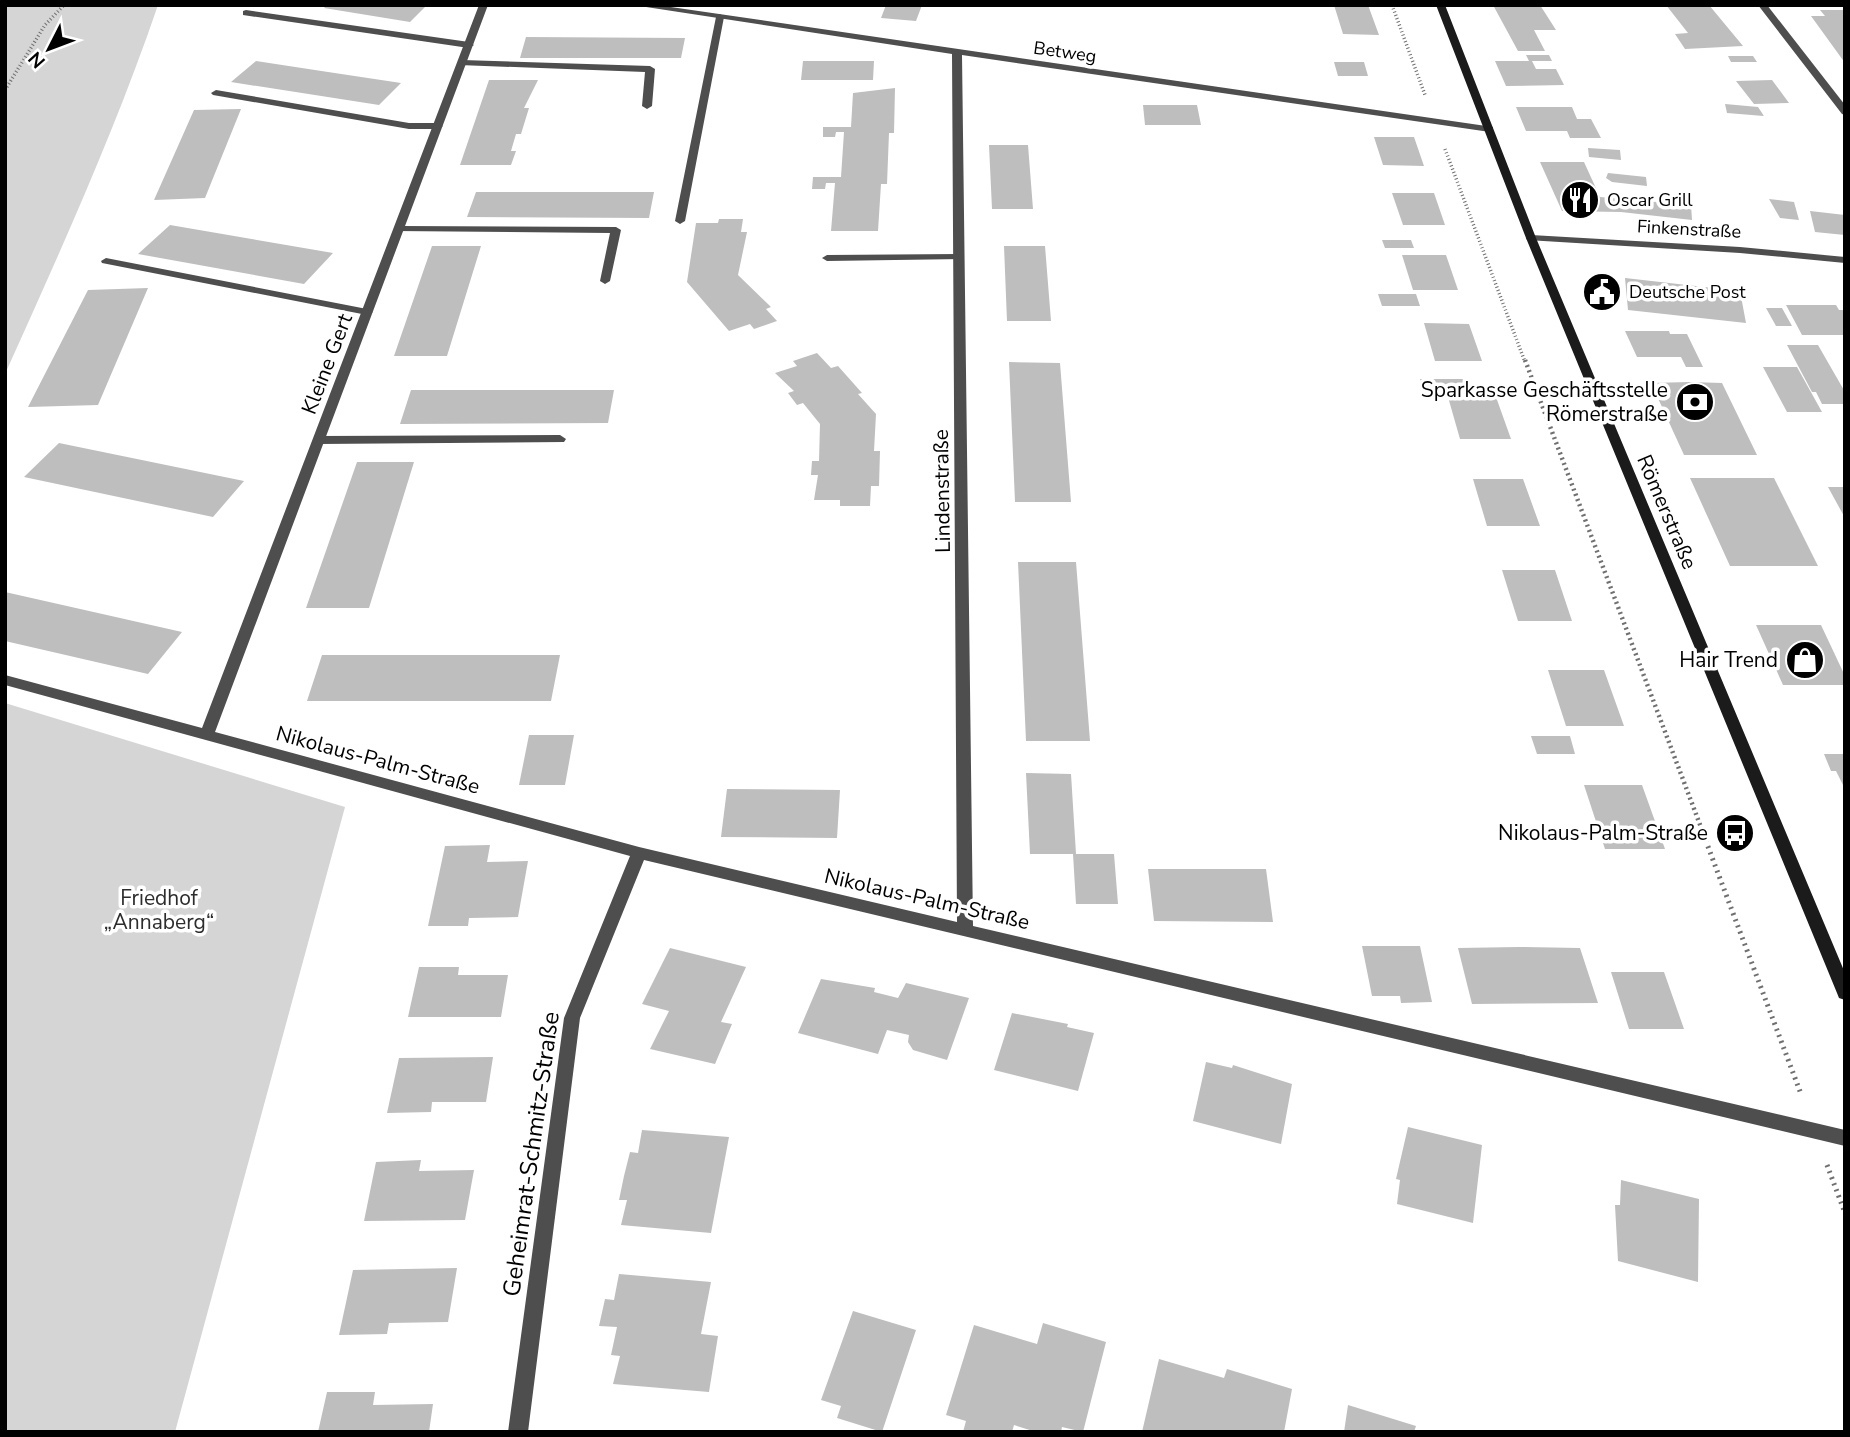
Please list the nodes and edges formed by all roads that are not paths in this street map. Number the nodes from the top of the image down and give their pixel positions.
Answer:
1 (484, 5) edge
2 (637, 5) edge
3 (1440, 5) edge
4 (1762, 5) edge
5 (246, 13) dead end
6 (720, 18) junction
7 (470, 45) junction
8 (957, 52) junction
9 (462, 64) junction
10 (216, 93) dead end
11 (648, 106) dead end
12 (1845, 112) edge
13 (438, 127) junction
14 (1490, 129) junction
15 (680, 221) dead end
16 (399, 229) junction
17 (1531, 238) junction
18 (959, 257) junction
19 (827, 258) dead end
20 (1845, 260) edge
21 (106, 261) dead end
22 (605, 281) dead end
23 (368, 312) junction
24 (560, 439) dead end
25 (319, 440) junction
26 (5, 680) edge
27 (206, 736) junction
28 (639, 853) junction
29 (965, 929) junction
30 (1845, 993) edge
31 (1845, 1138) edge
32 (517, 1432) edge

1 - 7 street, Kleine Gert
2 - 6 street, Betweg
3 - 14 street, Römerstraße
4 - 12 street
5 - 7 street
6 - 8 street, Betweg
6 - 15 street
7 - 9 street, Kleine Gert
8 - 14 street, Betweg
8 - 18 street, Lindenstraße
9 - 11 street
9 - 13 street, Kleine Gert
10 - 13 street
13 - 16 street, Kleine Gert
14 - 17 street, Römerstraße
16 - 22 street
16 - 23 street, Kleine Gert
17 - 20 street, Finkenstraße
17 - 30 street, Römerstraße
18 - 19 street
18 - 29 street, Lindenstraße
21 - 23 street
23 - 25 street, Kleine Gert
24 - 25 street
25 - 27 street, Kleine Gert
26 - 27 street, Nikolaus-Palm-Straße
27 - 28 street, Nikolaus-Palm-Straße
28 - 29 street, Nikolaus-Palm-Straße
28 - 32 street, Geheimrat-Schmitz-Straße
29 - 31 street, Nikolaus-Palm-Straße

